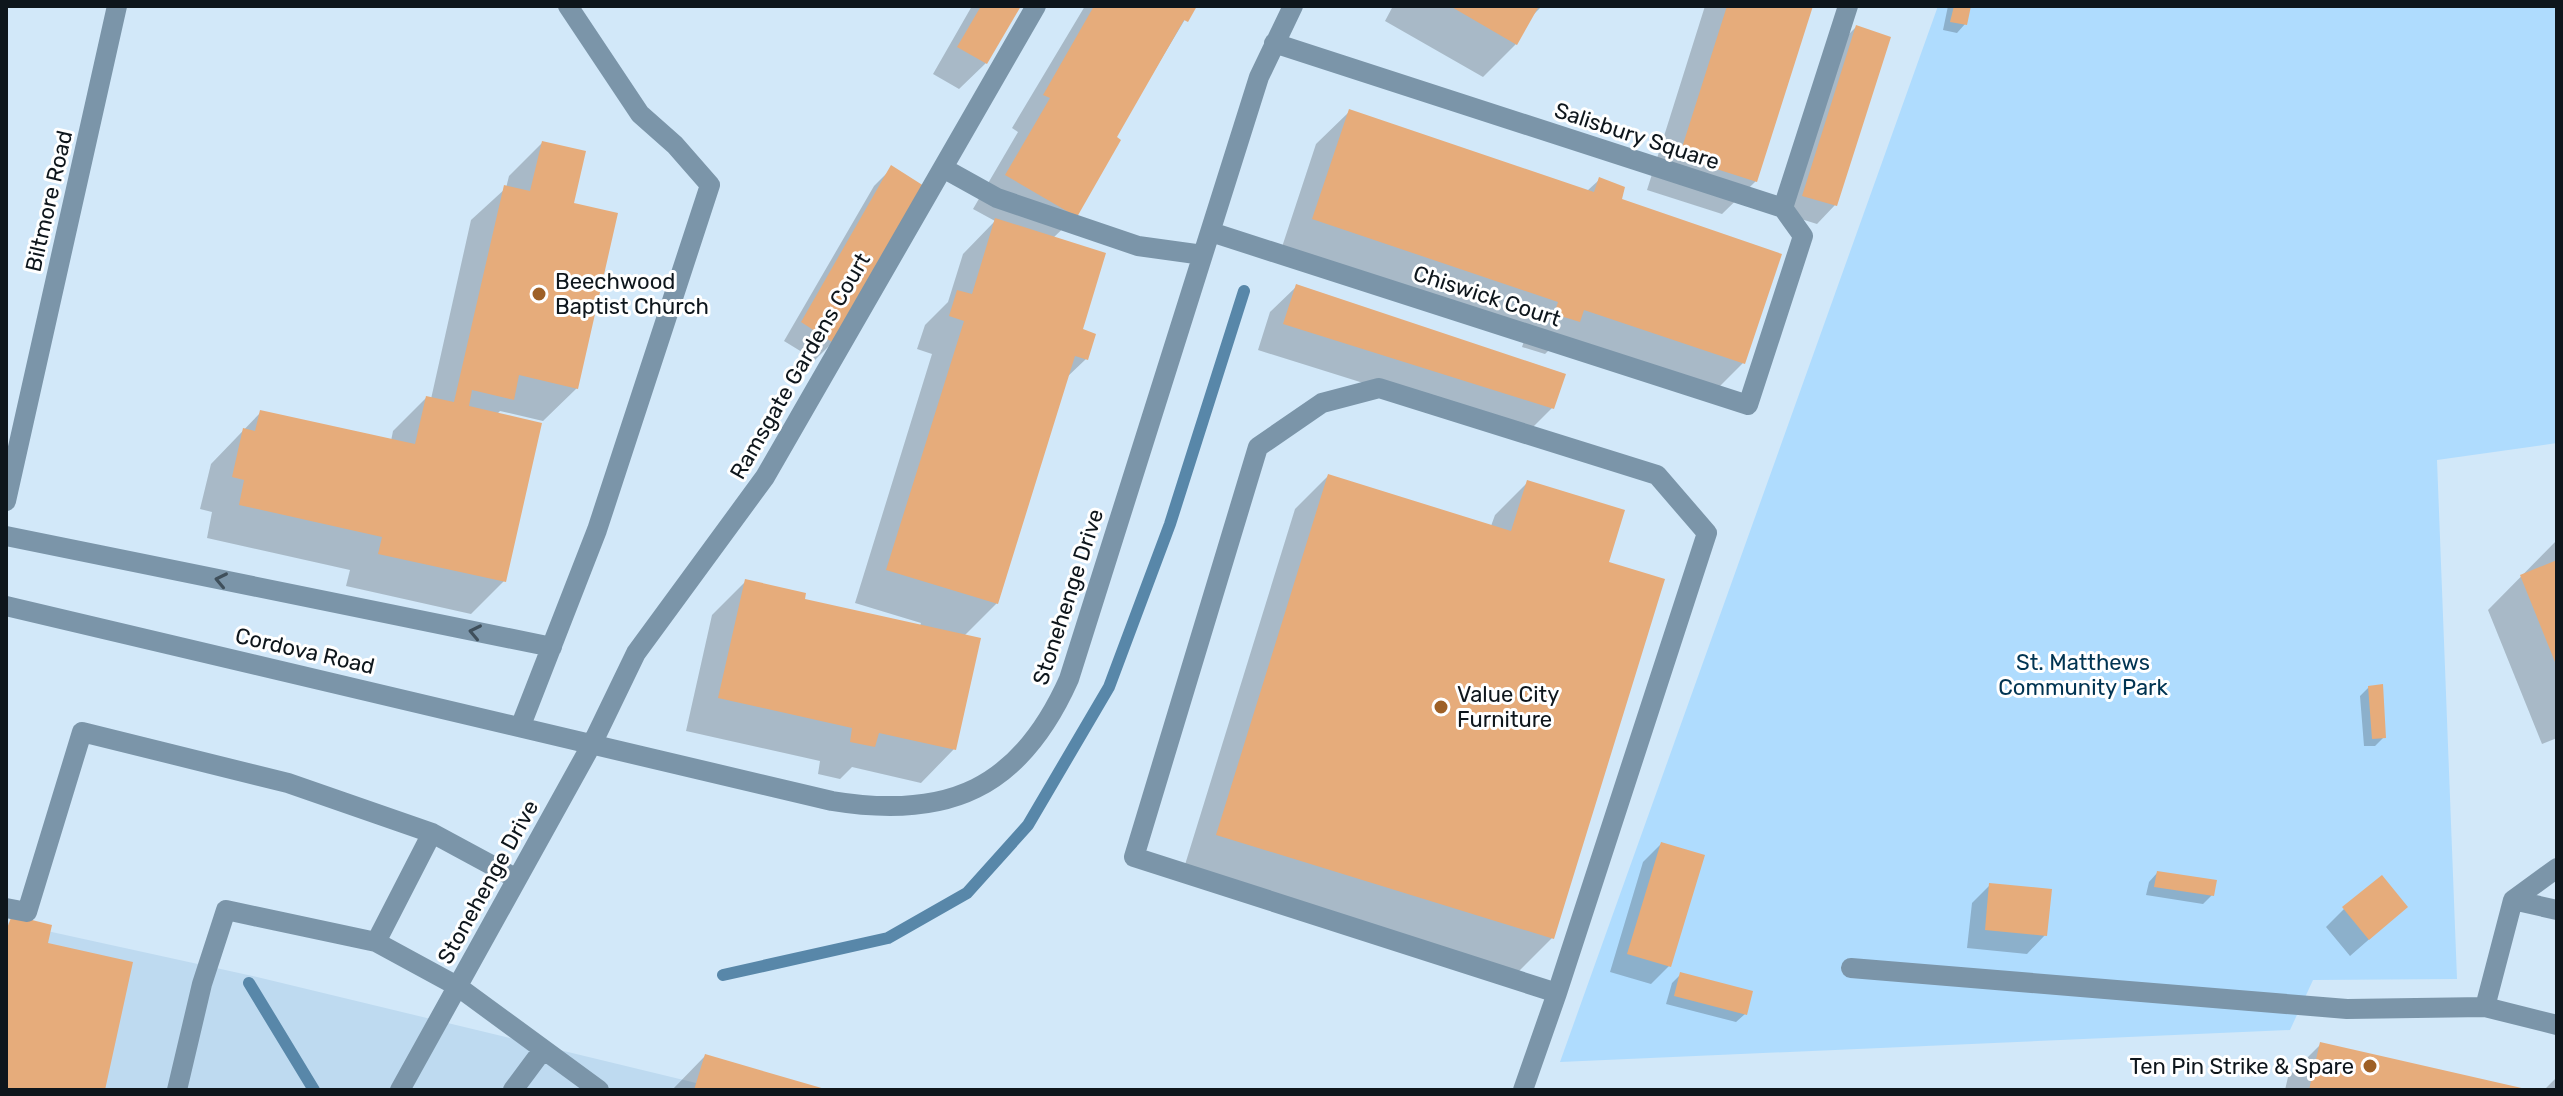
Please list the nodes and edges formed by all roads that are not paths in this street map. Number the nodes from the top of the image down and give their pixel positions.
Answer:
1 (117, 6) edge
2 (568, 6) edge
3 (1036, 6) edge
4 (1293, 6) edge
5 (1848, 6) edge
6 (1274, 43) junction
7 (943, 168) junction
8 (1783, 208) junction
9 (1211, 232) junction
10 (1203, 255) junction
11 (6, 501) edge
12 (6, 536) edge
13 (6, 606) edge
14 (552, 647) junction
15 (521, 725) junction
16 (593, 742) junction
17 (432, 833) junction
18 (2557, 868) edge
19 (517, 879) junction
20 (2513, 900) junction
21 (6, 908) edge
22 (2557, 910) edge
23 (376, 942) junction
24 (1851, 968) dead end
25 (457, 986) junction
26 (1557, 993) junction
27 (2485, 1007) junction
28 (2557, 1025) edge
29 (542, 1051) junction
30 (177, 1090) edge
31 (400, 1090) edge
32 (513, 1090) edge
33 (599, 1090) edge
34 (1523, 1090) edge

1 - 11 street, Biltmore Road
2 - 14 street
3 - 7 street, Ramsgate Gardens Court
4 - 6 street, Stonehenge Drive
5 - 8 street
6 - 8 street, Salisbury Square
6 - 9 street, Stonehenge Drive
7 - 10 street
7 - 16 street, Ramsgate Gardens Court
8 - 9 street, Chiswick Court
9 - 10 street, Stonehenge Drive
10 - 16 street, Stonehenge Drive
14 -> 12 street
13 - 15 street, Cordova Road
14 - 15 street
15 - 16 street, Cordova Road
16 - 19 street, Stonehenge Drive
17 - 19 street
17 - 21 street
17 - 23 street
18 - 20 street
19 - 25 street, Stonehenge Drive
20 - 22 street
20 - 27 street
23 - 25 street
23 - 30 street
24 - 27 street
25 - 29 street
25 - 31 street, Stonehenge Drive
26 - 26 street
26 - 34 street
27 - 28 street
29 - 32 street
29 - 33 street

